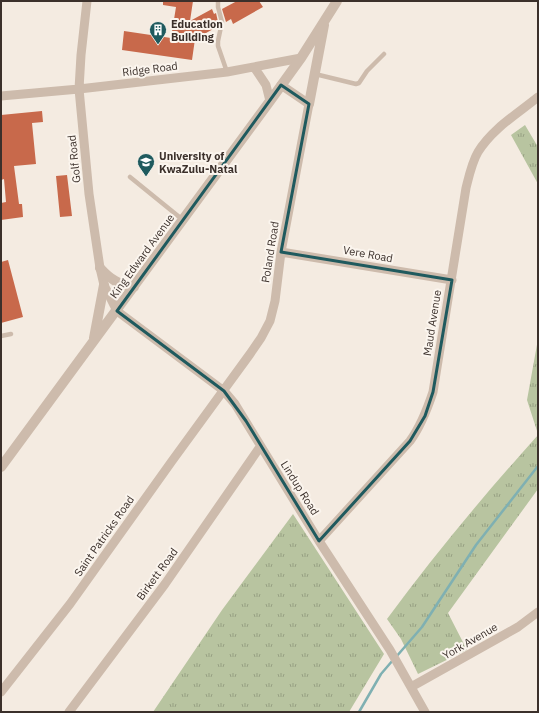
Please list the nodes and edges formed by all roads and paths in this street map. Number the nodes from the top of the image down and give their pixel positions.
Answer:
1 (87, 1) edge
2 (218, 1) edge
3 (338, 1) edge
4 (326, 19) junction
5 (384, 54) dead end
6 (300, 58) junction
7 (254, 67) junction
8 (227, 72) junction
9 (315, 74) junction
10 (281, 85) junction
11 (79, 89) junction
12 (1, 96) edge
13 (538, 97) edge
14 (270, 101) junction
15 (309, 104) junction
16 (130, 177) dead end
17 (183, 220) junction
18 (281, 252) junction
19 (100, 268) junction
20 (452, 280) junction
21 (104, 285) junction
22 (134, 287) junction
23 (117, 311) junction
24 (11, 334) dead end
25 (1, 336) edge
26 (92, 344) junction
27 (224, 391) junction
28 (260, 447) junction
29 (1, 467) edge
30 (319, 541) junction
31 (538, 612) edge
32 (411, 687) junction
33 (1, 692) edge
34 (69, 712) edge
35 (425, 712) edge

1 - 11 street, Golf Road
2 - 8 lane
3 - 4 street, King Edward Avenue
4 - 6 street, King Edward Avenue
4 - 9 street
5 - 9 lane
6 - 7 street, Ridge Road
6 - 10 street, King Edward Avenue
7 - 8 street, Ridge Road
7 - 14 street
8 - 11 street, Ridge Road
9 - 15 street
10 - 14 street, King Edward Avenue
10 - 15 street
11 - 12 street, Ridge Road
11 - 19 street, Golf Road
13 - 20 street, Maud Avenue
14 - 17 street, King Edward Avenue
15 - 18 street, Poland Road
16 - 17 lane
17 - 22 street, King Edward Avenue
18 - 20 street, Vere Road
18 - 27 street, Poland Road
19 - 21 street, Golf Road
19 - 22 street
20 - 30 street, Maud Avenue
21 - 23 street, Golf Road
21 - 26 street
22 - 23 street, King Edward Avenue
23 - 26 street, King Edward Avenue
23 - 27 street, Lindup Road
24 - 25 lane
26 - 29 street, King Edward Avenue
27 - 28 street, Lindup Road
27 - 33 street, Saint Patricks Road
28 - 30 street, Lindup Road
28 - 34 street, Birkett Road
30 - 32 street, Lindup Road
31 - 32 street, York Avenue
32 - 35 street, Lindup Road

